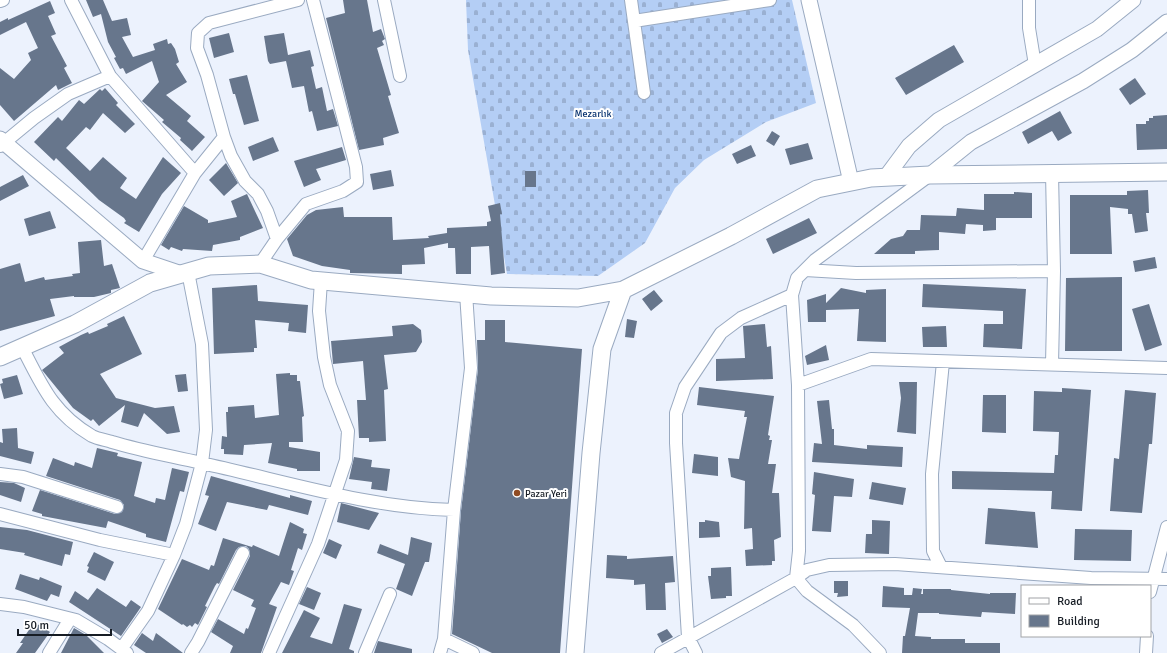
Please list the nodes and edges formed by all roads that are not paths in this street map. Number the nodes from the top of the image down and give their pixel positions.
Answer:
1 (72, 0) edge
2 (298, 0) edge
3 (313, 0) edge
4 (384, 0) edge
5 (631, 0) edge
6 (770, 0) edge
7 (809, 0) edge
8 (1029, 0) edge
9 (1133, 0) edge
10 (634, 21) junction
11 (1167, 22) edge
12 (1035, 65) junction
13 (110, 76) junction
14 (400, 76) dead end
15 (644, 93) dead end
16 (224, 137) junction
17 (1, 142) edge
18 (1167, 172) edge
19 (195, 173) junction
20 (1052, 173) junction
21 (930, 174) junction
22 (886, 177) junction
23 (851, 182) junction
24 (277, 239) junction
25 (143, 261) junction
26 (260, 264) junction
27 (805, 270) junction
28 (1054, 271) junction
29 (185, 273) junction
30 (321, 281) junction
31 (623, 290) junction
32 (466, 293) junction
33 (792, 295) junction
34 (22, 347) junction
35 (0, 357) edge
36 (943, 362) junction
37 (1052, 364) junction
38 (1167, 368) edge
39 (798, 385) junction
40 (202, 463) junction
41 (0, 474) edge
42 (336, 495) junction
43 (117, 507) dead end
44 (454, 510) junction
45 (0, 514) edge
46 (1167, 527) edge
47 (243, 553) dead end
48 (174, 555) junction
49 (941, 567) junction
50 (796, 578) junction
51 (1167, 579) edge
52 (1154, 580) junction
53 (1151, 589) edge
54 (390, 594) dead end
55 (0, 604) edge
56 (70, 619) junction
57 (688, 637) junction
58 (1147, 637) edge
59 (444, 639) junction
60 (124, 651) edge
61 (49, 653) edge
62 (191, 653) edge
63 (269, 653) edge
64 (365, 653) edge
65 (440, 653) edge
66 (473, 653) edge
67 (575, 653) edge
68 (661, 653) edge
69 (696, 653) edge
70 (880, 653) edge
71 (1146, 653) edge

1 - 13 street
2 - 16 street
3 - 24 street
4 - 14 street
5 - 10 street
6 - 10 street
7 - 23 street
8 - 12 street
9 - 12 street
10 - 15 street
11 - 21 street
12 - 22 street
13 - 17 street
13 - 19 street
16 - 19 street
16 - 24 street
17 - 25 street
18 - 20 main road
19 - 25 street
20 - 21 main road
20 - 28 street
21 - 22 main road
21 - 27 street
22 - 23 main road
23 - 31 main road
24 - 26 street
25 - 29 street
26 - 29 main road
26 - 30 main road
27 - 28 street
27 - 33 street
28 - 37 street
29 - 34 main road
29 - 40 street
30 - 32 main road
30 - 42 street
31 - 32 main road
31 - 67 main road
32 - 44 street
33 - 39 street
33 - 57 street
34 - 35 main road
34 - 40 street
36 - 37 street
36 - 39 street
36 - 49 street
37 - 38 street
39 - 50 street
40 - 42 street
40 - 48 street
41 - 43 street
42 - 44 street
42 - 63 street
44 - 59 street
45 - 48 street
46 - 52 street
47 - 62 street
48 - 60 street
49 - 50 street
49 - 52 street
50 - 57 street
50 - 70 street
51 - 52 street
52 - 53 street
54 - 64 street
55 - 56 street
56 - 60 street
56 - 61 street
57 - 68 street
57 - 69 street
58 - 71 street
59 - 65 street
59 - 66 street

